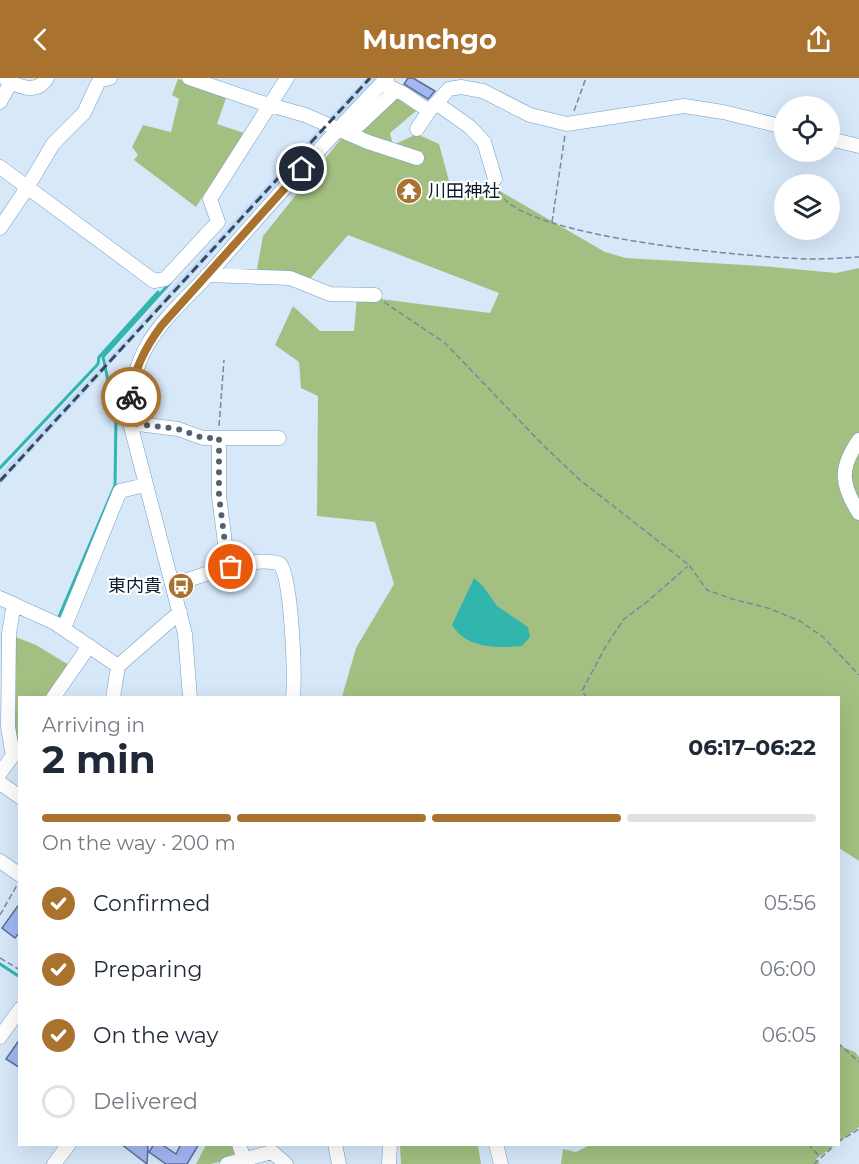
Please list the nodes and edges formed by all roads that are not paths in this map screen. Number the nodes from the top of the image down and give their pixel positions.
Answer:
1 (47, 78) edge
2 (189, 78) edge
3 (287, 78) edge
4 (103, 79) edge
5 (8, 80) edge
6 (209, 81) edge
7 (384, 81) edge
8 (396, 90) junction
9 (0, 102) edge
10 (269, 104) junction
11 (432, 107) junction
12 (354, 121) dead end
13 (774, 125) edge
14 (417, 129) dead end
15 (338, 130) junction
16 (840, 141) edge
17 (859, 146) edge
18 (417, 158) dead end
19 (0, 167) edge
20 (495, 179) road end
21 (27, 188) junction
22 (0, 228) edge
23 (207, 275) junction
24 (375, 295) road end
25 (130, 423) junction
26 (219, 438) junction
27 (279, 438) dead end
28 (859, 440) edge
29 (145, 484) junction
30 (859, 513) edge
31 (228, 567) junction
32 (174, 584) junction
33 (0, 598) edge
34 (14, 604) junction
35 (180, 612) junction
36 (64, 628) junction
37 (88, 646) junction
38 (118, 666) junction
39 (54, 696) edge
40 (114, 696) edge
41 (190, 696) edge
42 (293, 696) edge
43 (16, 751) edge
44 (0, 773) edge
45 (0, 783) edge
46 (18, 796) edge
47 (0, 861) edge
48 (18, 874) edge
49 (18, 1012) edge
50 (0, 1037) edge
51 (68, 1146) edge
52 (240, 1146) edge
53 (335, 1146) edge
54 (390, 1146) edge
55 (496, 1146) edge
56 (244, 1162) edge
57 (54, 1164) edge
58 (227, 1164) edge
59 (286, 1164) edge
60 (339, 1164) edge
61 (389, 1164) edge
62 (501, 1164) edge

1 - 5 street
2 - 6 street
3 - 10 street
4 - 21 street
5 - 9 street
6 - 10 street
7 - 8 street
7 - 15 street
8 - 11 street
8 - 12 street
10 - 15 street
10 - 21 street
11 - 13 street
11 - 14 street
11 - 20 street
15 - 18 street
15 - 23 street
16 - 17 street
19 - 21 street
21 - 22 street
23 - 24 street
23 - 25 street
25 - 26 street
25 - 29 street
26 - 27 street
26 - 31 street
28 - 30 street
29 - 32 street
29 - 36 street
31 - 32 street
31 - 42 street
32 - 35 street
33 - 34 street
34 - 36 street
34 - 43 street
35 - 38 street
35 - 41 street
36 - 37 street
37 - 38 street
37 - 39 street
38 - 40 street
43 - 44 street
45 - 46 street
47 - 48 street
49 - 50 street
51 - 57 street
52 - 56 street
53 - 60 street
54 - 61 street
55 - 62 street
56 - 58 street
56 - 59 street

